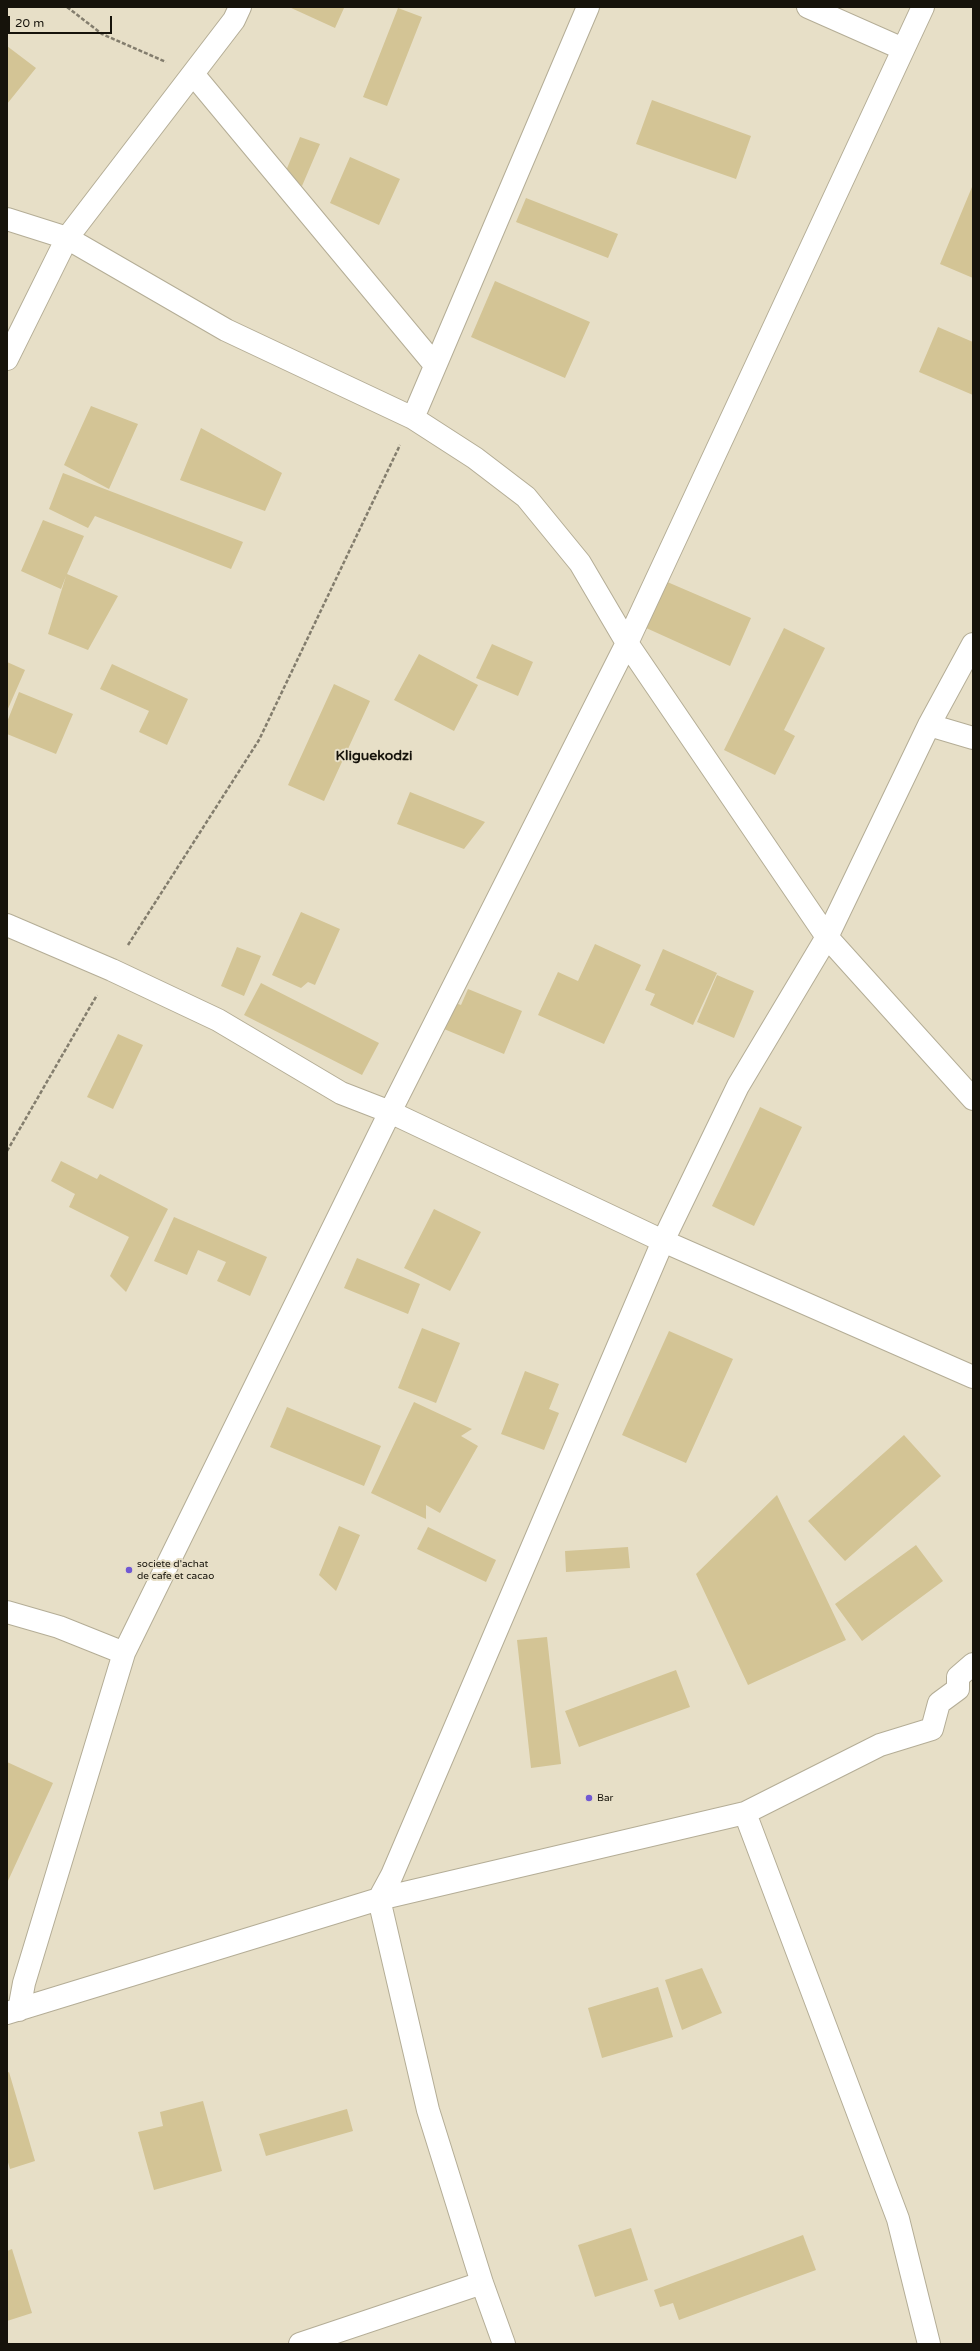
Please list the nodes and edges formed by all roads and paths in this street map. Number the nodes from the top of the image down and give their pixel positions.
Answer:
1 (67, 7) edge
2 (240, 7) edge
3 (588, 7) edge
4 (808, 7) edge
5 (923, 7) edge
6 (903, 49) junction
7 (193, 74) junction
8 (7, 219) edge
9 (67, 238) junction
10 (7, 360) edge
11 (435, 366) junction
12 (413, 418) junction
13 (627, 642) junction
14 (973, 644) edge
15 (928, 725) junction
16 (973, 738) edge
17 (7, 925) edge
18 (827, 937) junction
19 (112, 970) junction
20 (973, 1099) edge
21 (390, 1112) junction
22 (7, 1151) edge
23 (663, 1241) junction
24 (973, 1377) edge
25 (7, 1612) edge
26 (124, 1653) junction
27 (966, 1670) edge
28 (973, 1694) edge
29 (746, 1813) junction
30 (378, 1899) junction
31 (15, 1980) edge
32 (13, 2012) edge
33 (482, 2283) junction
34 (300, 2344) edge
35 (504, 2344) edge
36 (929, 2344) edge

1 - 7 path
2 - 7 street
3 - 11 street
4 - 6 street
5 - 6 street
6 - 13 street
7 - 9 street
7 - 11 street
8 - 9 street
9 - 10 street
9 - 12 street
11 - 12 street
12 - 13 street
12 - 19 path
13 - 18 street
13 - 21 street
14 - 15 street
15 - 16 street
15 - 18 street
17 - 19 street
18 - 20 street
18 - 23 street
19 - 21 street
19 - 22 path
21 - 23 street
21 - 26 street
23 - 24 street
23 - 30 street
25 - 26 street
26 - 31 street
27 - 28 street
27 - 29 street
29 - 30 street
29 - 36 street
30 - 32 street
30 - 33 street
31 - 32 street
33 - 34 street
33 - 35 street

